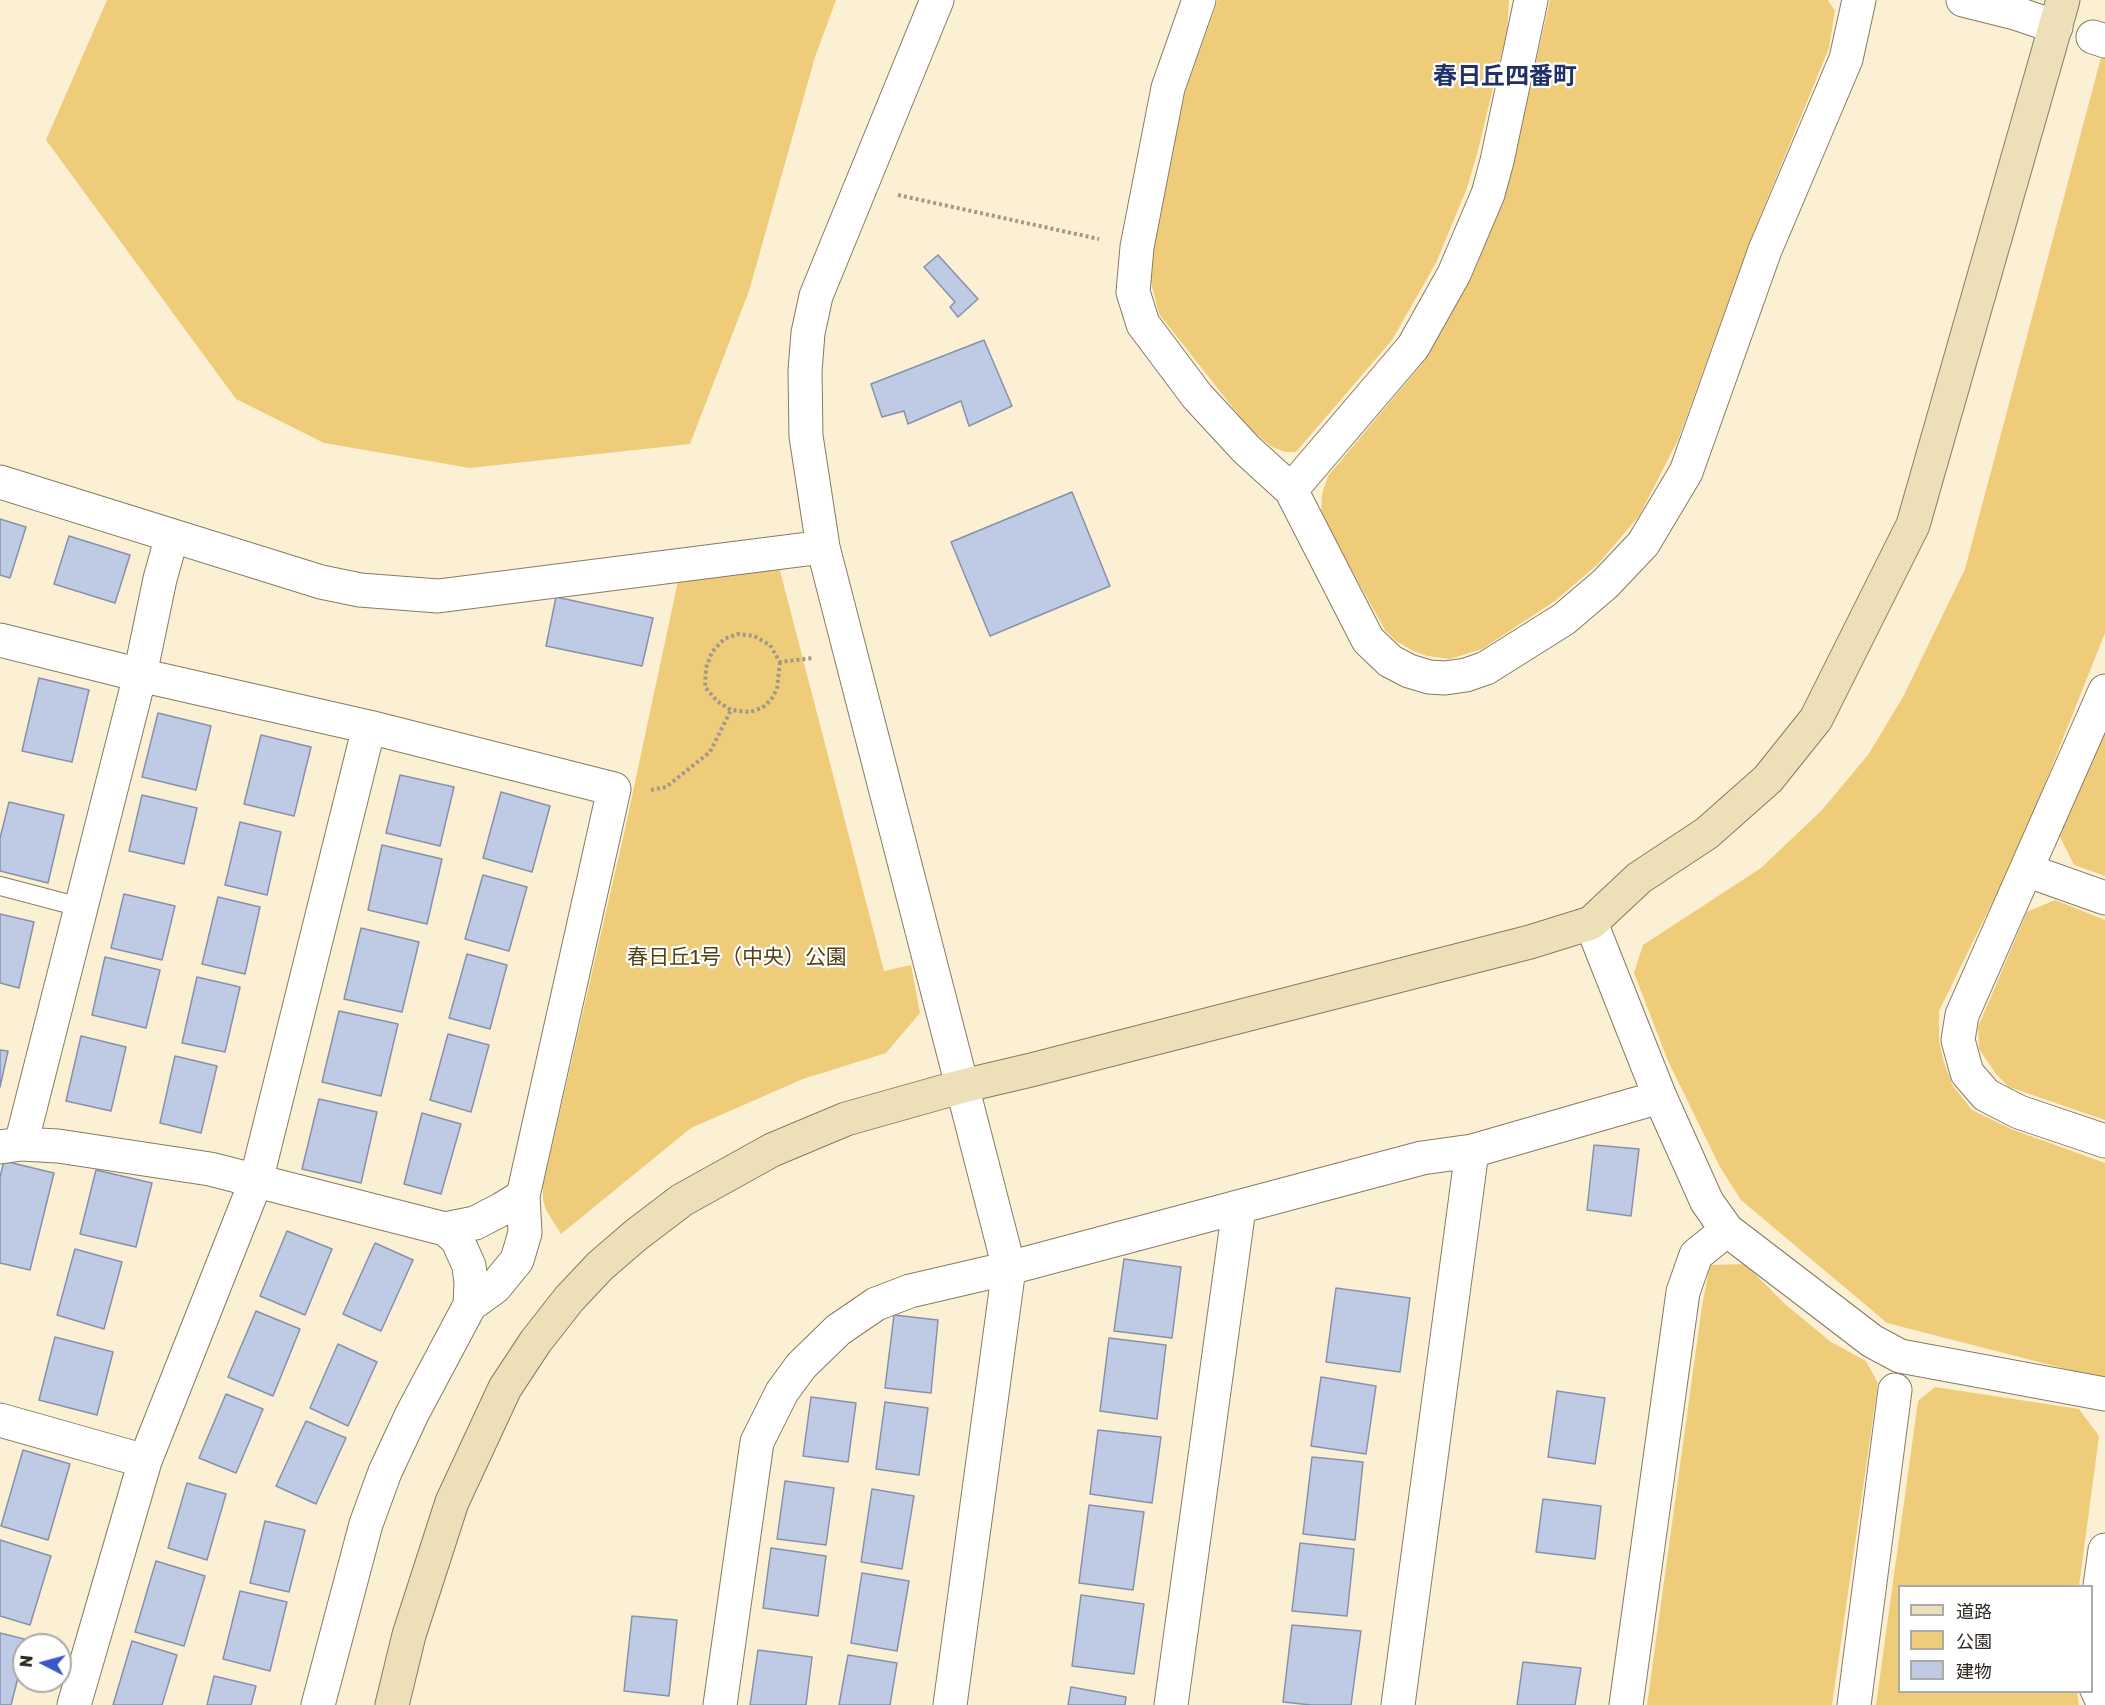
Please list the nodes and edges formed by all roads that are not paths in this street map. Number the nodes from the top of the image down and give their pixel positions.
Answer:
1 (937, 0) edge
2 (1198, 0) edge
3 (1531, 0) edge
4 (1859, 0) edge
5 (1963, 0) edge
6 (2059, 13) edge
7 (0, 482) edge
8 (1291, 490) junction
9 (172, 536) junction
10 (823, 547) junction
11 (0, 640) edge
12 (140, 675) junction
13 (2105, 691) edge
14 (369, 727) junction
15 (2026, 870) junction
16 (0, 886) edge
17 (2105, 898) edge
18 (80, 907) junction
19 (1591, 922) junction
20 (963, 1086) junction
21 (1660, 1097) junction
22 (2105, 1141) edge
23 (10, 1146) edge
24 (1472, 1151) junction
25 (256, 1181) junction
26 (523, 1196) junction
27 (1239, 1208) junction
28 (445, 1228) junction
29 (1727, 1230) junction
30 (1009, 1268) junction
31 (470, 1305) junction
32 (1895, 1390) dead end
33 (2105, 1394) edge
34 (0, 1420) edge
35 (145, 1461) junction
36 (2105, 1550) edge
37 (2093, 1630) edge
38 (2093, 1672) edge
39 (74, 1705) edge
40 (318, 1705) edge
41 (392, 1705) edge
42 (720, 1705) edge
43 (950, 1705) edge
44 (1171, 1705) edge
45 (1398, 1705) edge
46 (1626, 1705) edge
47 (1854, 1705) edge
48 (2104, 1705) edge

1 - 10 street
2 - 8 street
3 - 8 street
4 - 8 street
5 - 6 street
6 - 19 street
7 - 9 street
9 - 10 street
9 - 12 street
10 - 20 street
11 - 12 street
12 - 14 street
12 - 18 street
13 - 15 street
14 - 25 street
14 - 26 street
15 - 17 street
15 - 22 street
16 - 18 lane
18 - 23 street
19 - 20 street
19 - 21 street
20 - 30 street
20 - 41 street
21 - 24 street
21 - 29 street
23 - 25 street
24 - 27 street
24 - 45 street
25 - 28 street
25 - 35 street
26 - 28 street
26 - 31 street
27 - 30 street
27 - 44 street
28 - 31 street
29 - 33 street
29 - 46 street
30 - 42 street
30 - 43 street
31 - 40 street
32 - 47 street
34 - 35 street
35 - 39 street
36 - 37 street
38 - 48 street

